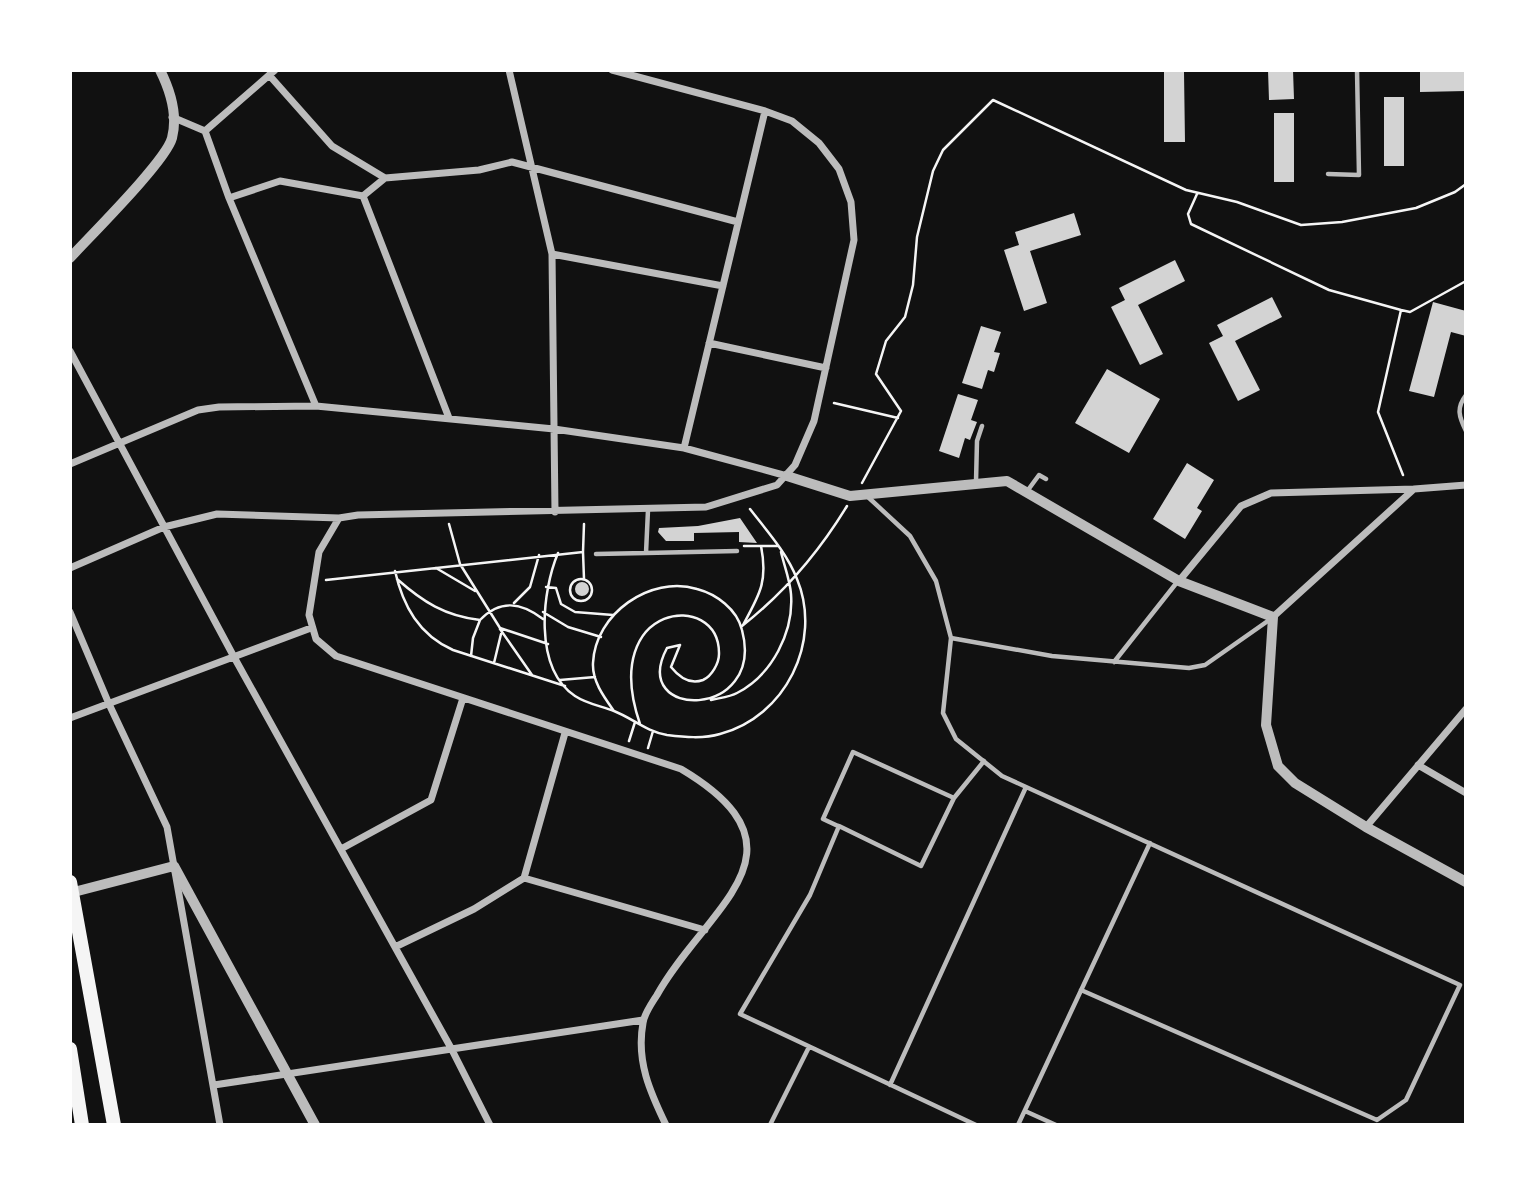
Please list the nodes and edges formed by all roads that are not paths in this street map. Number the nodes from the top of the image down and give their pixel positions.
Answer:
1 (160, 70) edge
2 (509, 70) edge
3 (612, 70) edge
4 (1357, 70) edge
5 (272, 73) edge
6 (765, 111) junction
7 (172, 117) junction
8 (205, 131) junction
9 (531, 170) junction
10 (1328, 174) dead end
11 (385, 178) junction
12 (363, 196) junction
13 (229, 198) junction
14 (738, 222) junction
15 (552, 254) junction
16 (70, 258) edge
17 (723, 286) junction
18 (709, 343) junction
19 (70, 351) edge
20 (826, 368) junction
21 (1466, 395) edge
22 (316, 406) junction
23 (449, 418) junction
24 (982, 426) dead end
25 (554, 429) junction
26 (1466, 431) edge
27 (120, 444) junction
28 (684, 448) junction
29 (70, 464) edge
30 (787, 476) junction
31 (1046, 478) dead end
32 (976, 482) junction
33 (1466, 485) edge
34 (1414, 489) junction
35 (1027, 491) junction
36 (867, 496) junction
37 (648, 510) junction
38 (555, 512) junction
39 (339, 518) junction
40 (164, 527) junction
41 (737, 551) dead end
42 (646, 553) junction
43 (596, 554) dead end
44 (70, 568) edge
45 (1179, 581) junction
46 (70, 612) edge
47 (1273, 617) junction
48 (311, 628) junction
49 (951, 638) junction
50 (234, 657) junction
51 (1114, 662) junction
52 (463, 698) junction
53 (109, 704) junction
54 (1466, 709) edge
55 (70, 718) edge
56 (565, 733) junction
57 (984, 761) junction
58 (1418, 765) junction
59 (1026, 787) junction
60 (1466, 793) edge
61 (954, 798) junction
62 (839, 826) junction
63 (1366, 827) junction
64 (1150, 843) junction
65 (341, 849) junction
66 (174, 866) junction
67 (524, 878) junction
68 (1466, 882) edge
69 (71, 889) edge
70 (705, 930) junction
71 (396, 947) junction
72 (1081, 990) junction
73 (643, 1020) junction
74 (809, 1047) junction
75 (451, 1048) junction
76 (70, 1049) edge
77 (289, 1075) junction
78 (214, 1085) junction
79 (890, 1086) junction
80 (1025, 1111) junction
81 (82, 1125) edge
82 (114, 1125) edge
83 (220, 1125) edge
84 (315, 1125) edge
85 (490, 1125) edge
86 (666, 1125) edge
87 (770, 1125) edge
88 (976, 1125) edge
89 (1018, 1125) edge
90 (1056, 1125) edge

1 - 7 street
2 - 9 street
3 - 6 street
4 - 10 lane
5 - 8 street
5 - 11 street
6 - 14 street
6 - 20 street
7 - 8 street
7 - 16 street
8 - 13 street
9 - 11 street
9 - 14 street
9 - 15 street
11 - 12 street
12 - 13 street
12 - 23 street
13 - 22 street
14 - 17 street
15 - 17 street
15 - 25 street
17 - 18 street
18 - 20 street
18 - 28 street
19 - 27 street
20 - 30 street
21 - 26 lane
22 - 23 street
22 - 27 street
23 - 25 street
24 - 32 lane
25 - 28 street
25 - 38 street
27 - 29 street
27 - 40 street
28 - 30 street
30 - 36 street
30 - 37 street
31 - 35 lane
32 - 35 street
32 - 36 street
33 - 34 street
34 - 45 street
34 - 47 street
35 - 45 street
36 - 49 lane
37 - 38 street
37 - 42 lane
38 - 39 street
39 - 40 street
39 - 48 street
40 - 44 street
40 - 50 street
41 - 42 lane
42 - 43 lane
45 - 47 street
45 - 51 lane
46 - 53 street
47 - 51 lane
47 - 63 street
48 - 50 street
48 - 52 street
49 - 51 lane
49 - 57 lane
50 - 53 street
50 - 65 street
52 - 56 street
52 - 65 street
53 - 55 street
53 - 66 street
54 - 58 street
56 - 67 street
56 - 70 street
57 - 59 lane
57 - 61 lane
58 - 60 street
58 - 63 street
59 - 64 lane
59 - 79 lane
61 - 62 lane
61 - 62 lane
62 - 74 lane
63 - 68 street
64 - 72 lane
64 - 72 lane
65 - 71 street
66 - 69 street
66 - 77 street
66 - 78 street
67 - 70 street
67 - 71 street
69 - 82 main road
70 - 73 street
71 - 75 street
72 - 80 lane
73 - 75 street
73 - 86 street
74 - 79 lane
74 - 87 lane
75 - 77 street
75 - 85 street
76 - 81 main road
77 - 78 street
77 - 84 street
78 - 83 street
79 - 88 lane
80 - 89 lane
80 - 90 lane

